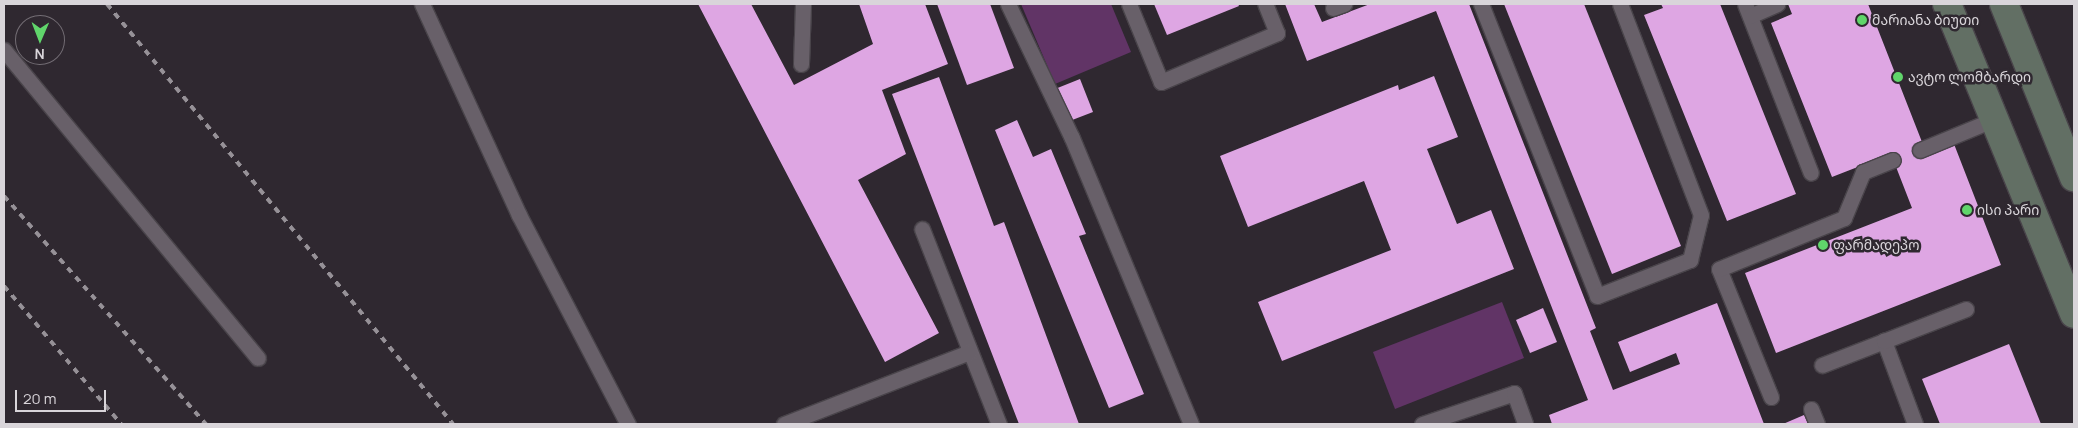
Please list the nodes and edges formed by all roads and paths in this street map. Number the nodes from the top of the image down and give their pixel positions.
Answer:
1 (422, 4) edge
2 (804, 4) edge
3 (1008, 4) edge
4 (1129, 4) edge
5 (1265, 4) edge
6 (1481, 4) edge
7 (1620, 4) edge
8 (1777, 4) edge
9 (1947, 4) edge
10 (2004, 4) edge
11 (1748, 10) edge
12 (4, 50) edge
13 (801, 64) dead end
14 (1994, 119) junction
15 (1920, 150) dead end
16 (1893, 160) dead end
17 (1811, 173) dead end
18 (2074, 177) edge
19 (922, 229) dead end
20 (1966, 309) dead end
21 (2074, 314) edge
22 (1884, 341) junction
23 (970, 352) junction
24 (258, 358) dead end
25 (1822, 365) dead end
26 (1771, 397) dead end
27 (1811, 409) dead end
28 (628, 424) edge
29 (784, 424) edge
30 (999, 424) edge
31 (1191, 424) edge
32 (1422, 424) edge
33 (1525, 424) edge
34 (1817, 424) edge
35 (1915, 424) edge

1 - 28 lane
2 - 13 lane
3 - 31 lane
4 - 5 lane
6 - 7 lane
8 - 11 lane
9 - 14 main road
10 - 18 main road
11 - 17 lane
12 - 24 lane
14 - 15 lane
14 - 21 main road
16 - 26 lane
19 - 23 lane
20 - 22 lane
22 - 25 lane
22 - 35 lane
23 - 29 lane
23 - 30 lane
27 - 34 lane
32 - 33 lane

